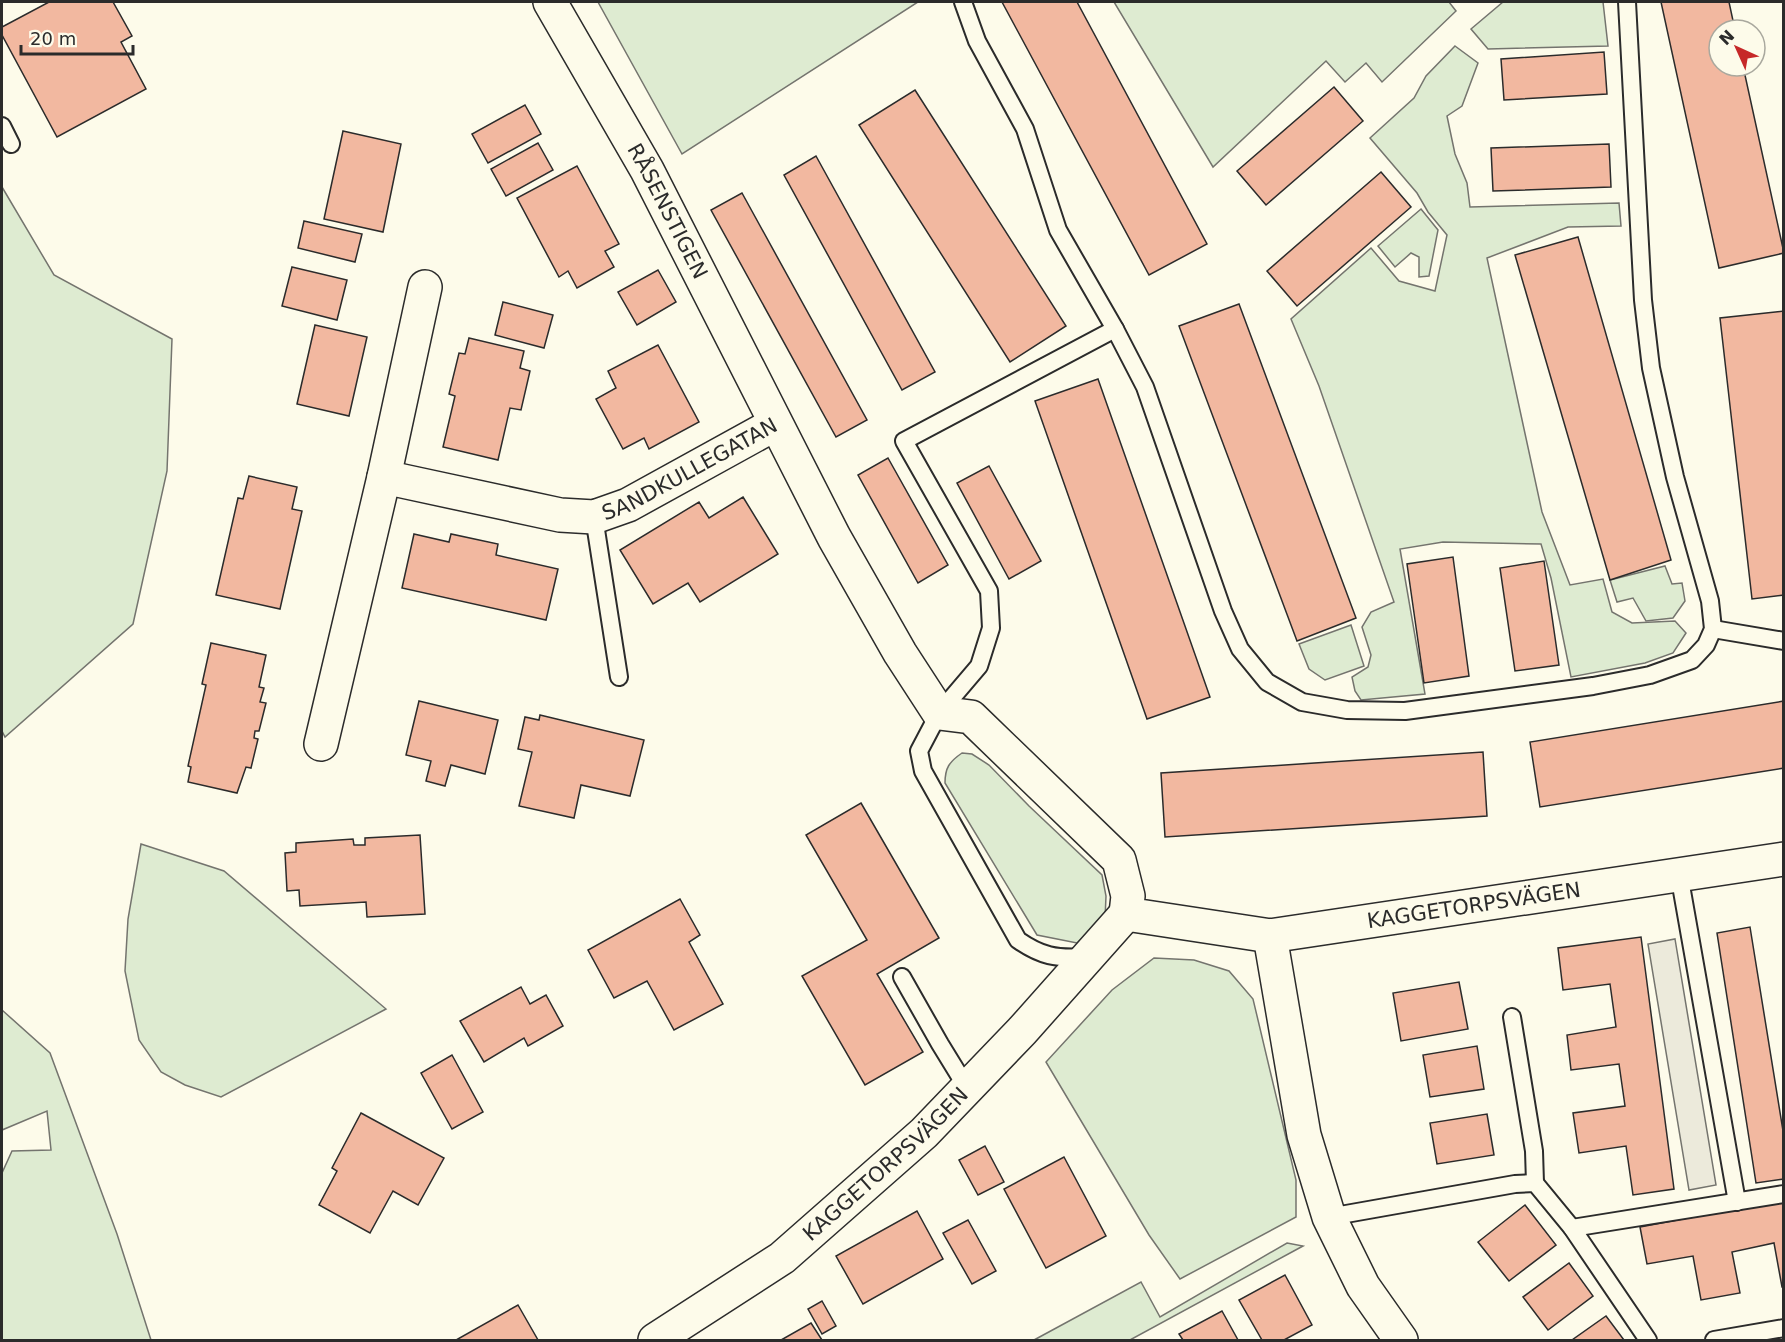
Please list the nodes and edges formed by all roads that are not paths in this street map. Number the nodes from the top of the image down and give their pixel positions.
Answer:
1 (550, 2) edge
2 (963, 2) edge
3 (1627, 2) edge
4 (2, 126) edge
5 (11, 144) dead end
6 (425, 287) dead end
7 (1115, 328) junction
8 (775, 424) junction
9 (384, 477) junction
10 (594, 517) junction
11 (1713, 629) junction
12 (1784, 641) edge
13 (619, 677) dead end
14 (939, 713) junction
15 (321, 744) dead end
16 (1784, 859) edge
17 (1679, 874) junction
18 (1126, 914) junction
19 (1270, 936) junction
20 (1089, 957) junction
21 (902, 977) dead end
22 (1512, 1017) dead end
23 (967, 1088) junction
24 (1535, 1183) junction
25 (1784, 1194) edge
26 (1737, 1202) junction
27 (1329, 1217) junction
28 (1572, 1228) junction
29 (1784, 1328) edge
30 (655, 1341) edge
31 (1401, 1341) edge
32 (1648, 1341) edge
33 (1713, 1341) edge

1 - 8 street, RÅSENSTIGEN
2 - 7 lane
3 - 11 lane
4 - 5 lane
6 - 9 street
7 - 11 lane
7 - 14 lane
8 - 10 street, SANDKULLEGATAN
8 - 14 street, SANDKULLEGATAN
9 - 10 street, SANDKULLEGATAN
9 - 15 street
10 - 13 lane
11 - 12 lane
14 - 18 street
14 - 20 lane
16 - 17 street, KAGGETORPSVÄGEN
17 - 19 street, KAGGETORPSVÄGEN
17 - 26 lane
18 - 19 street, KAGGETORPSVÄGEN
18 - 20 street, KAGGETORPSVÄGEN
19 - 27 street
20 - 23 street, KAGGETORPSVÄGEN
21 - 23 lane
22 - 24 lane
23 - 30 street, KAGGETORPSVÄGEN
24 - 27 lane
24 - 28 lane
25 - 26 lane
26 - 28 lane
27 - 31 street
28 - 32 lane
29 - 33 lane

